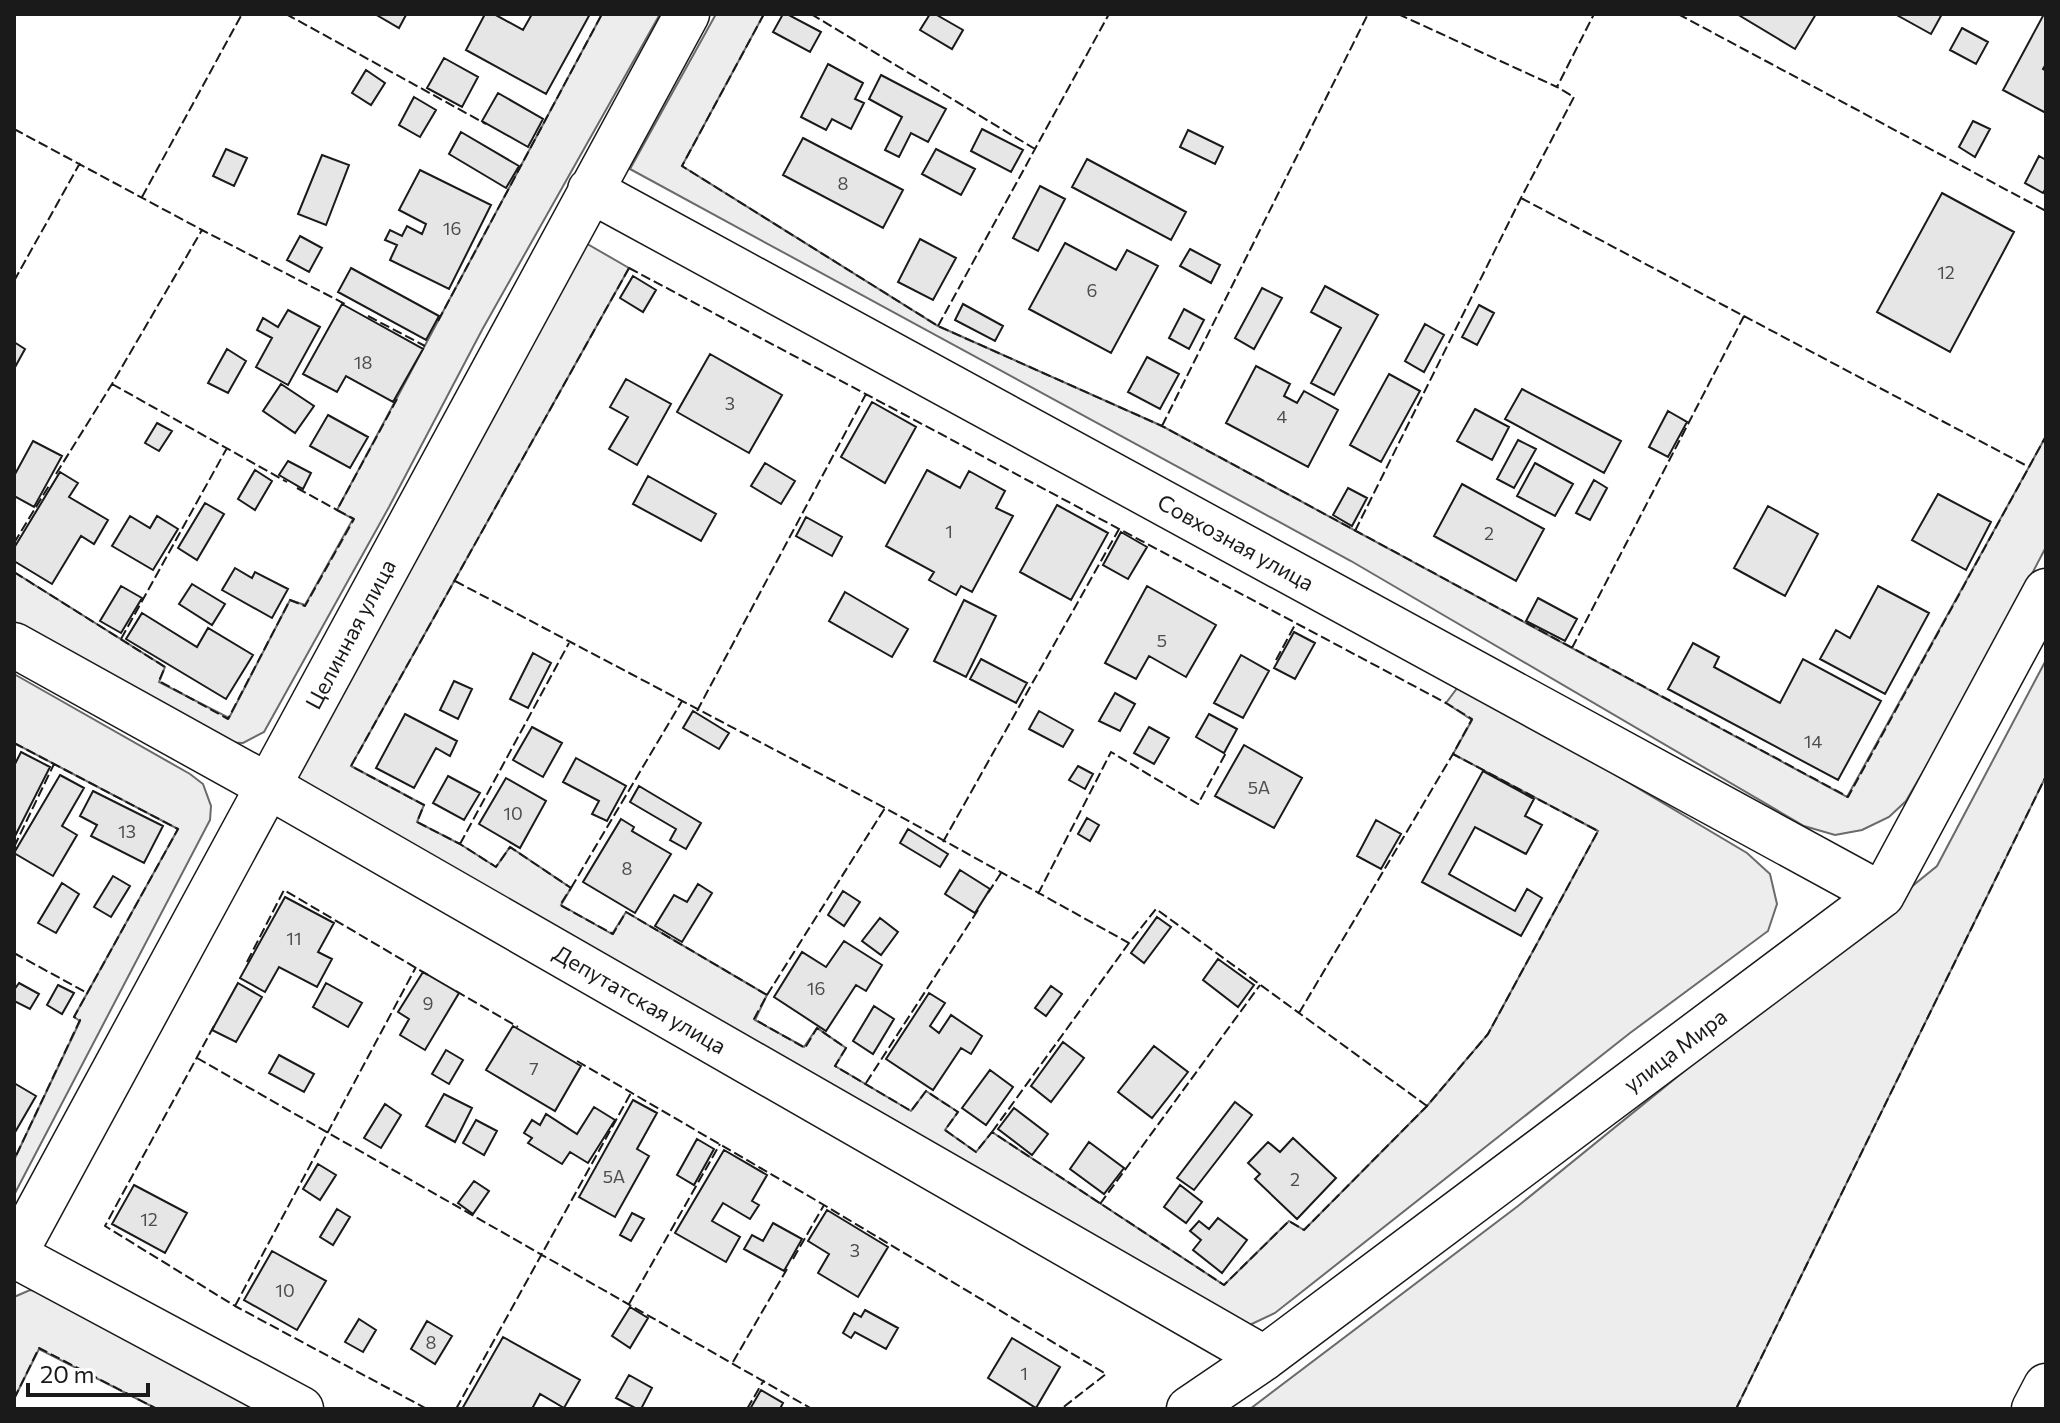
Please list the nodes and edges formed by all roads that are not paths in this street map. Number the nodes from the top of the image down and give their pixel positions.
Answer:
1 (687, 14) edge
2 (590, 190) junction
3 (2046, 591) edge
4 (14, 645) edge
5 (268, 786) junction
6 (1882, 895) junction
7 (14, 1255) edge
8 (1264, 1358) junction
9 (2046, 1386) edge
10 (301, 1409) edge
11 (1189, 1409) edge
12 (2034, 1409) edge

1 - 2 street, Целинная улица
2 - 5 street, Целинная улица
2 - 6 street, Совхозная улица
3 - 6 street, улица Мира
4 - 5 street, Депутатская улица
5 - 7 street, Целинная улица
5 - 8 street, Депутатская улица
6 - 8 street, улица Мира
7 - 10 street
8 - 11 street, улица Мира
9 - 12 street

